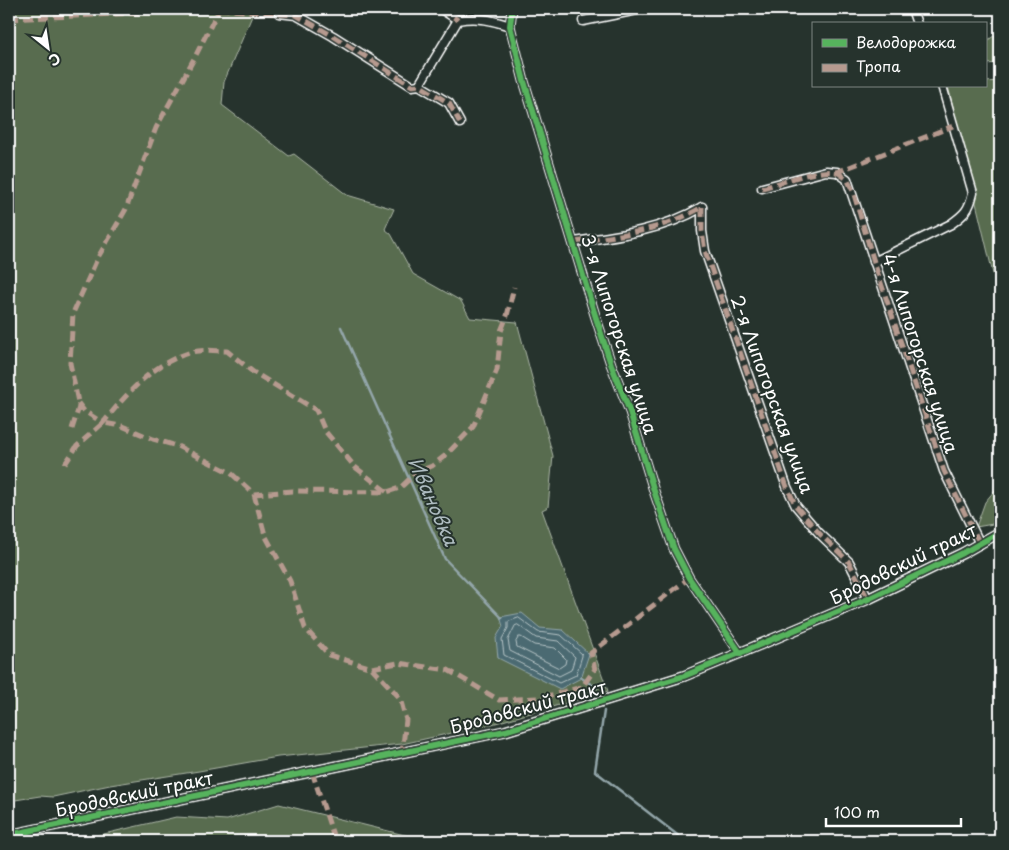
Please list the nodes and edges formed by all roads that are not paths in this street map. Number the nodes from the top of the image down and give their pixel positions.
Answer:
1 (441, 9) edge
2 (512, 9) edge
3 (642, 9) edge
4 (912, 9) edge
5 (279, 13) dead end
6 (458, 20) junction
7 (583, 21) dead end
8 (917, 22) edge
9 (510, 26) junction
10 (419, 85) junction
11 (943, 88) edge
12 (460, 123) dead end
13 (762, 188) dead end
14 (574, 242) junction
15 (874, 262) junction
16 (1000, 532) edge
17 (980, 544) junction
18 (868, 599) junction
19 (740, 653) junction
20 (9, 835) edge

1 - 6 street
2 - 9 street, 3-я Липогорская улица
3 - 7 street
4 - 8 street
5 - 10 street
6 - 9 street
6 - 10 street
9 - 14 street, 3-я Липогорская улица
10 - 12 street
11 - 15 street
13 - 15 street, 4-я Липогорская улица
14 - 18 street, 2-я Липогорская улица
14 - 19 street, 3-я Липогорская улица
15 - 17 street, 4-я Липогорская улица
16 - 17 street, Бродовский тракт
17 - 18 street, Бродовский тракт
18 - 19 street, Бродовский тракт
19 - 20 street, Бродовский тракт

